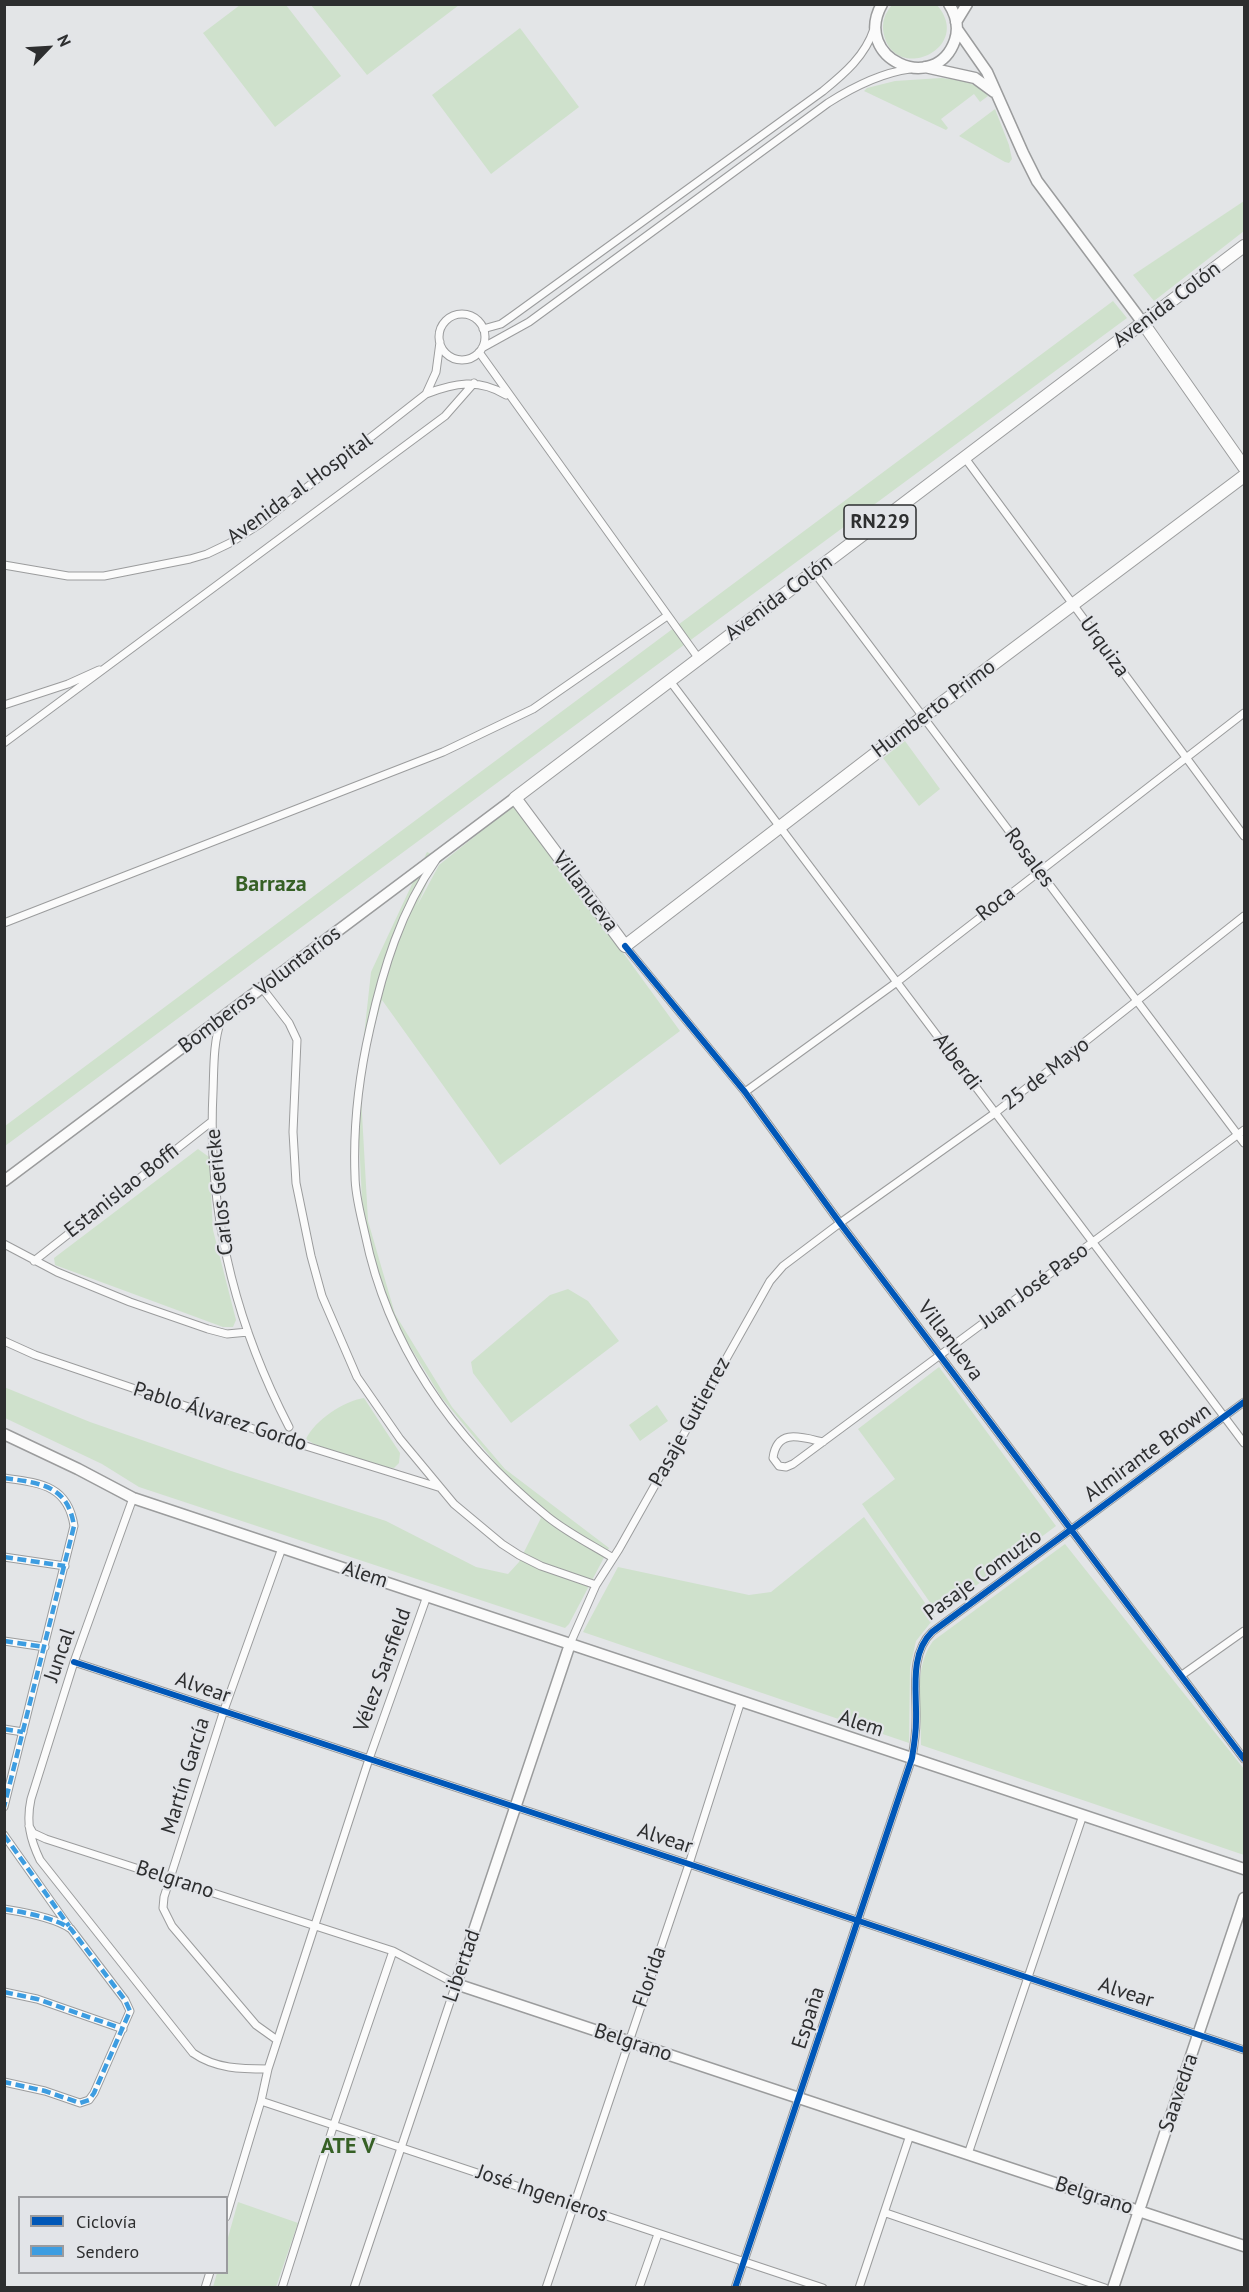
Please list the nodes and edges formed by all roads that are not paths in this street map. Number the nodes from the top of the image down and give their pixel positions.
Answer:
1 (882, 4) edge
2 (950, 4) edge
3 (967, 4) edge
4 (876, 16) edge
5 (956, 25) junction
6 (922, 68) junction
7 (998, 96) junction
8 (1245, 246) edge
9 (1143, 323) junction
10 (483, 329) junction
11 (440, 342) junction
12 (480, 350) junction
13 (474, 383) junction
14 (426, 394) junction
15 (509, 397) junction
16 (965, 458) junction
17 (1245, 467) edge
18 (1245, 476) edge
19 (4, 565) edge
20 (814, 572) junction
21 (1072, 604) junction
22 (668, 616) junction
23 (699, 660) junction
24 (112, 664) junction
25 (670, 681) junction
26 (4, 705) edge
27 (1245, 713) edge
28 (923, 717) junction
29 (4, 743) edge
30 (1186, 758) junction
31 (515, 798) junction
32 (779, 827) junction
33 (1245, 836) edge
34 (446, 850) junction
35 (1039, 871) junction
36 (1245, 916) edge
37 (4, 923) edge
38 (625, 946) junction
39 (897, 982) junction
40 (262, 988) junction
41 (1138, 1002) junction
42 (221, 1018) junction
43 (745, 1092) junction
44 (995, 1113) junction
45 (211, 1122) junction
46 (1241, 1133) edge
47 (1245, 1143) edge
48 (4, 1181) edge
49 (840, 1223) junction
50 (1093, 1243) junction
51 (4, 1244) edge
52 (34, 1261) junction
53 (248, 1332) junction
54 (4, 1341) edge
55 (940, 1354) junction
56 (1245, 1402) edge
57 (1225, 1417) junction
58 (289, 1426) dead end
59 (4, 1434) edge
60 (822, 1442) junction
61 (1245, 1443) edge
62 (4, 1478) edge
63 (438, 1487) junction
64 (133, 1498) junction
65 (1071, 1530) junction
66 (282, 1548) junction
67 (4, 1557) edge
68 (613, 1558) junction
69 (65, 1566) junction
70 (596, 1585) junction
71 (427, 1596) junction
72 (1245, 1631) edge
73 (4, 1641) edge
74 (570, 1644) junction
75 (45, 1647) junction
76 (74, 1662) junction
77 (1182, 1675) junction
78 (741, 1701) junction
79 (223, 1713) junction
80 (4, 1729) edge
81 (23, 1732) junction
82 (912, 1758) junction
83 (369, 1759) junction
84 (1245, 1759) edge
85 (4, 1807) edge
86 (515, 1808) junction
87 (1083, 1815) junction
88 (29, 1826) junction
89 (4, 1835) edge
90 (689, 1864) junction
91 (1245, 1869) edge
92 (171, 1879) junction
93 (1245, 1898) edge
94 (4, 1909) edge
95 (858, 1922) junction
96 (315, 1926) junction
97 (71, 1929) junction
98 (393, 1951) junction
99 (1028, 1979) junction
100 (456, 1984) junction
101 (4, 1992) edge
102 (123, 2029) junction
103 (1199, 2034) junction
104 (277, 2040) junction
105 (628, 2041) junction
106 (1245, 2050) edge
107 (268, 2069) junction
108 (4, 2082) edge
109 (799, 2098) junction
110 (261, 2101) junction
111 (334, 2124) junction
112 (910, 2135) junction
113 (401, 2147) junction
114 (968, 2154) junction
115 (573, 2204) junction
116 (228, 2210) edge
117 (1139, 2211) junction
118 (886, 2213) junction
119 (658, 2234) junction
120 (1245, 2246) edge
121 (744, 2262) junction
122 (282, 2288) edge
123 (354, 2288) edge
124 (546, 2288) edge
125 (639, 2288) edge
126 (735, 2288) edge
127 (823, 2288) edge
128 (859, 2288) edge
129 (1106, 2288) edge
130 (1113, 2288) edge

1 - 4 main road
2 - 5 main road
3 - 5 main road
4 - 6 main road
4 - 10 street
5 - 6 main road
5 - 7 main road
6 - 7 main road
6 - 12 street
7 - 9 main road
8 - 9 main road, Avenida Colón / RN229
9 - 16 main road, Avenida Colón / RN229
9 - 17 main road
10 - 11 street
10 - 12 street
11 - 12 street
11 - 14 street
12 - 15 street
13 - 14 street
13 - 15 street
13 - 24 street
14 - 19 street, Avenida al Hospital
15 - 22 street
16 - 20 main road, Avenida Colón / RN229
16 - 21 street, Urquiza
18 - 21 main road, Humberto Primo
20 - 23 main road, Avenida Colón / RN229
20 - 28 street, Rosales
21 - 28 main road, Humberto Primo
21 - 30 street, Urquiza
22 - 23 street
22 - 37 street
23 - 25 main road, Avenida Colón / RN229
24 - 26 street
24 - 29 street
25 - 31 main road, Avenida Colón / RN229
25 - 32 street, Alberdi
27 - 30 street, Roca
28 - 32 main road, Humberto Primo
28 - 35 street, Rosales
30 - 33 street, Urquiza
30 - 35 street, Roca
31 - 34 main road, Bomberos Voluntarios / RN229
31 - 38 main road, Villanueva
32 - 38 main road, Humberto Primo
32 - 39 street, Alberdi
34 - 40 main road, Bomberos Voluntarios / RN229
34 - 68 street
35 - 39 street, Roca
35 - 41 street, Rosales
36 - 41 street, 25 de Mayo
38 - 43 street, Villanueva
39 - 43 street, Roca
39 - 44 street, Alberdi
40 - 42 main road, Bomberos Voluntarios / RN229
40 - 63 street
41 - 44 street, 25 de Mayo
41 - 46 street, Rosales
42 - 45 street, Carlos Gericke
42 - 48 main road, Bomberos Voluntarios / RN229
43 - 49 street, Villanueva
44 - 49 street, 25 de Mayo
44 - 50 street, Alberdi
45 - 52 street, Estanislao Boffi
45 - 53 street, Carlos Gericke
46 - 47 street, Rosales
46 - 50 street, Juan José Paso
49 - 55 street, Villanueva
49 - 68 street, Pasaje Gutierrez
50 - 55 street, Juan José Paso
50 - 57 street, Alberdi
51 - 52 street
52 - 53 street
53 - 58 street, Carlos Gericke
54 - 63 street, Pablo Álvarez Gordo
55 - 60 street, Juan José Paso
55 - 65 street, Villanueva
56 - 57 street, Almirante Brown
57 - 61 street, Alberdi
57 - 65 street, Almirante Brown
59 - 64 main road, Alem
60 - 60 street, Juan José Paso
62 - 69 street
63 - 70 street
64 - 66 main road, Alem
64 - 76 street, Juncal
65 - 77 street, Villanueva
65 - 82 street, Pasaje Comuzio
66 - 71 main road, Alem
66 - 79 street, Martín García
67 - 69 street
68 - 70 street, Pasaje Gutierrez
69 - 75 street
70 - 74 street, Pasaje Gutierrez
71 - 74 main road, Alem
71 - 83 street, Vélez Sarsfield
72 - 77 street
73 - 75 street
74 - 78 main road, Alem
74 - 86 main road, Libertad
75 - 81 street
76 - 79 street, Alvear
76 - 88 street, Juncal
77 - 84 street, Villanueva
78 - 82 main road, Alem
78 - 90 street, Florida
79 - 83 street, Alvear
79 - 92 street, Martín García
80 - 81 street
81 - 85 street
82 - 87 main road, Alem
82 - 95 street, España
83 - 86 street, Alvear
83 - 96 street, Vélez Sarsfield
86 - 90 street, Alvear
86 - 100 main road, Libertad
87 - 91 main road, Alem
87 - 99 street
88 - 92 street, Belgrano
88 - 107 street
89 - 97 street
90 - 95 street, Alvear
90 - 105 street, Florida
92 - 96 street, Belgrano
92 - 104 street, Martín García
93 - 103 main road, Saavedra
94 - 97 street
95 - 99 street, Alvear
95 - 109 street, España
96 - 98 street, Belgrano
96 - 104 street, Vélez Sarsfield
97 - 102 street
98 - 100 street, Belgrano
98 - 111 street
99 - 103 street, Alvear
99 - 114 street
100 - 105 main road, Belgrano
100 - 113 street, Libertad
101 - 102 street
102 - 108 street
103 - 106 street, Alvear
103 - 117 main road, Saavedra
104 - 107 street, Vélez Sarsfield
105 - 109 main road, Belgrano
105 - 115 street, Florida
107 - 110 street, Vélez Sarsfield
109 - 112 main road, Belgrano
109 - 121 street, España
110 - 111 street, José Ingenieros
110 - 116 street, Vélez Sarsfield
111 - 113 street, José Ingenieros
111 - 122 street
112 - 114 main road, Belgrano
112 - 118 street
113 - 115 street, José Ingenieros
113 - 123 street, Libertad
114 - 117 main road, Belgrano
115 - 119 street, José Ingenieros
115 - 124 street, Florida
117 - 120 main road, Belgrano
117 - 130 main road, Saavedra
118 - 128 street
118 - 129 street
119 - 121 street, José Ingenieros
119 - 125 street
121 - 126 street, España
121 - 127 street, José Ingenieros

